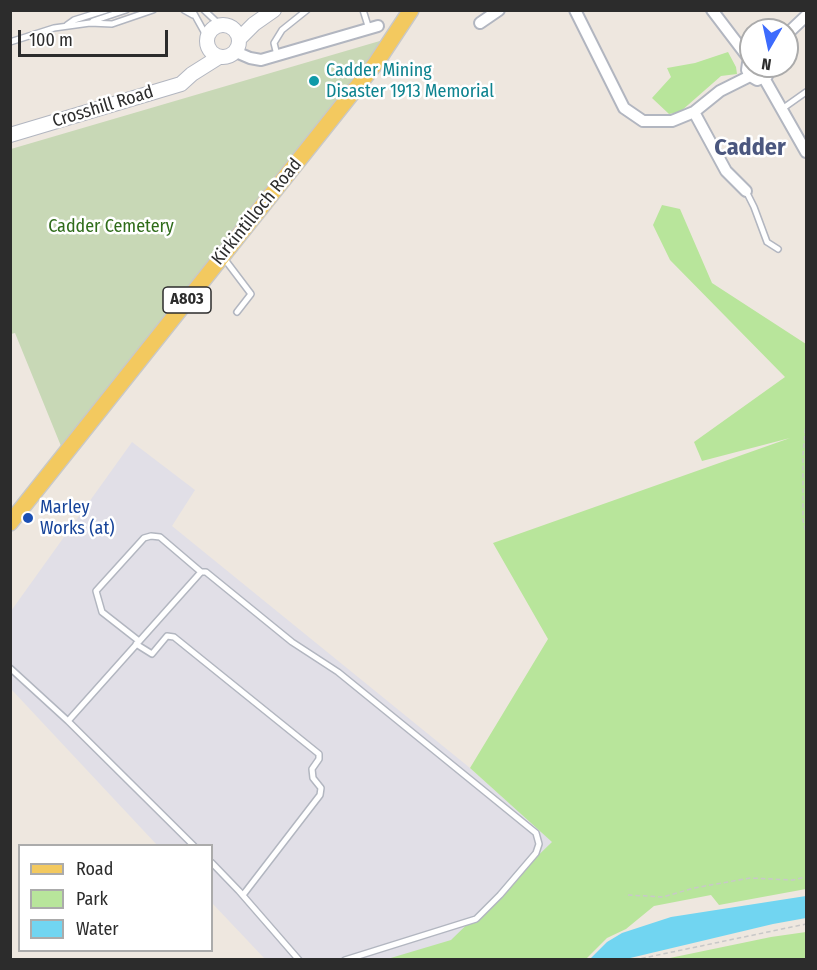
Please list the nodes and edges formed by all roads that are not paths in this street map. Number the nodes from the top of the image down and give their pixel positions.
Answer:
1 (106, 10) edge
2 (126, 10) edge
3 (153, 10) edge
4 (184, 10) edge
5 (204, 10) edge
6 (274, 10) edge
7 (307, 10) edge
8 (363, 10) edge
9 (411, 10) edge
10 (499, 10) edge
11 (575, 10) edge
12 (714, 11) edge
13 (193, 13) edge
14 (90, 23) junction
15 (480, 23) dead end
16 (65, 26) junction
17 (374, 28) joint
18 (232, 36) junction
19 (207, 41) junction
20 (10, 42) edge
21 (739, 45) edge
22 (278, 56) junction
23 (219, 57) junction
24 (192, 74) junction
25 (746, 78) edge
26 (754, 78) edge
27 (764, 78) joint
28 (807, 92) edge
29 (782, 109) junction
30 (694, 112) junction
31 (10, 135) edge
32 (807, 152) edge
33 (746, 191) joint
34 (778, 249) dead end
35 (222, 256) junction
36 (237, 312) dead end
37 (10, 524) edge
38 (201, 572) junction
39 (137, 642) junction
40 (10, 668) edge
41 (68, 720) junction
42 (192, 844) edge
43 (213, 864) edge
44 (243, 895) junction
45 (299, 960) edge
46 (345, 960) edge

1 - 16 lane
2 - 14 lane
3 - 14 lane
4 - 13 lane
5 - 18 lane
6 - 18 main road
7 - 22 lane
8 - 17 lane
9 - 35 main road, Kirkintilloch Road / A803
10 - 15 street
11 - 30 street
12 - 21 street
13 - 19 lane
14 - 16 lane
16 - 20 lane
17 - 22 street
18 - 19 main road
18 - 22 street
18 - 23 main road, Crosshill Road
19 - 23 main road
19 - 24 main road
23 - 24 main road, Crosshill Road
24 - 31 main road, Crosshill Road
25 - 30 street
26 - 27 street
27 - 29 street
28 - 29 lane
29 - 32 street
30 - 33 street
33 - 34 lane
35 - 36 lane
35 - 37 main road, Kirkintilloch Road / A803
38 - 39 lane
38 - 39 lane
38 - 46 lane
39 - 41 lane
39 - 44 lane
40 - 41 lane
41 - 42 lane
43 - 44 lane
44 - 45 lane

